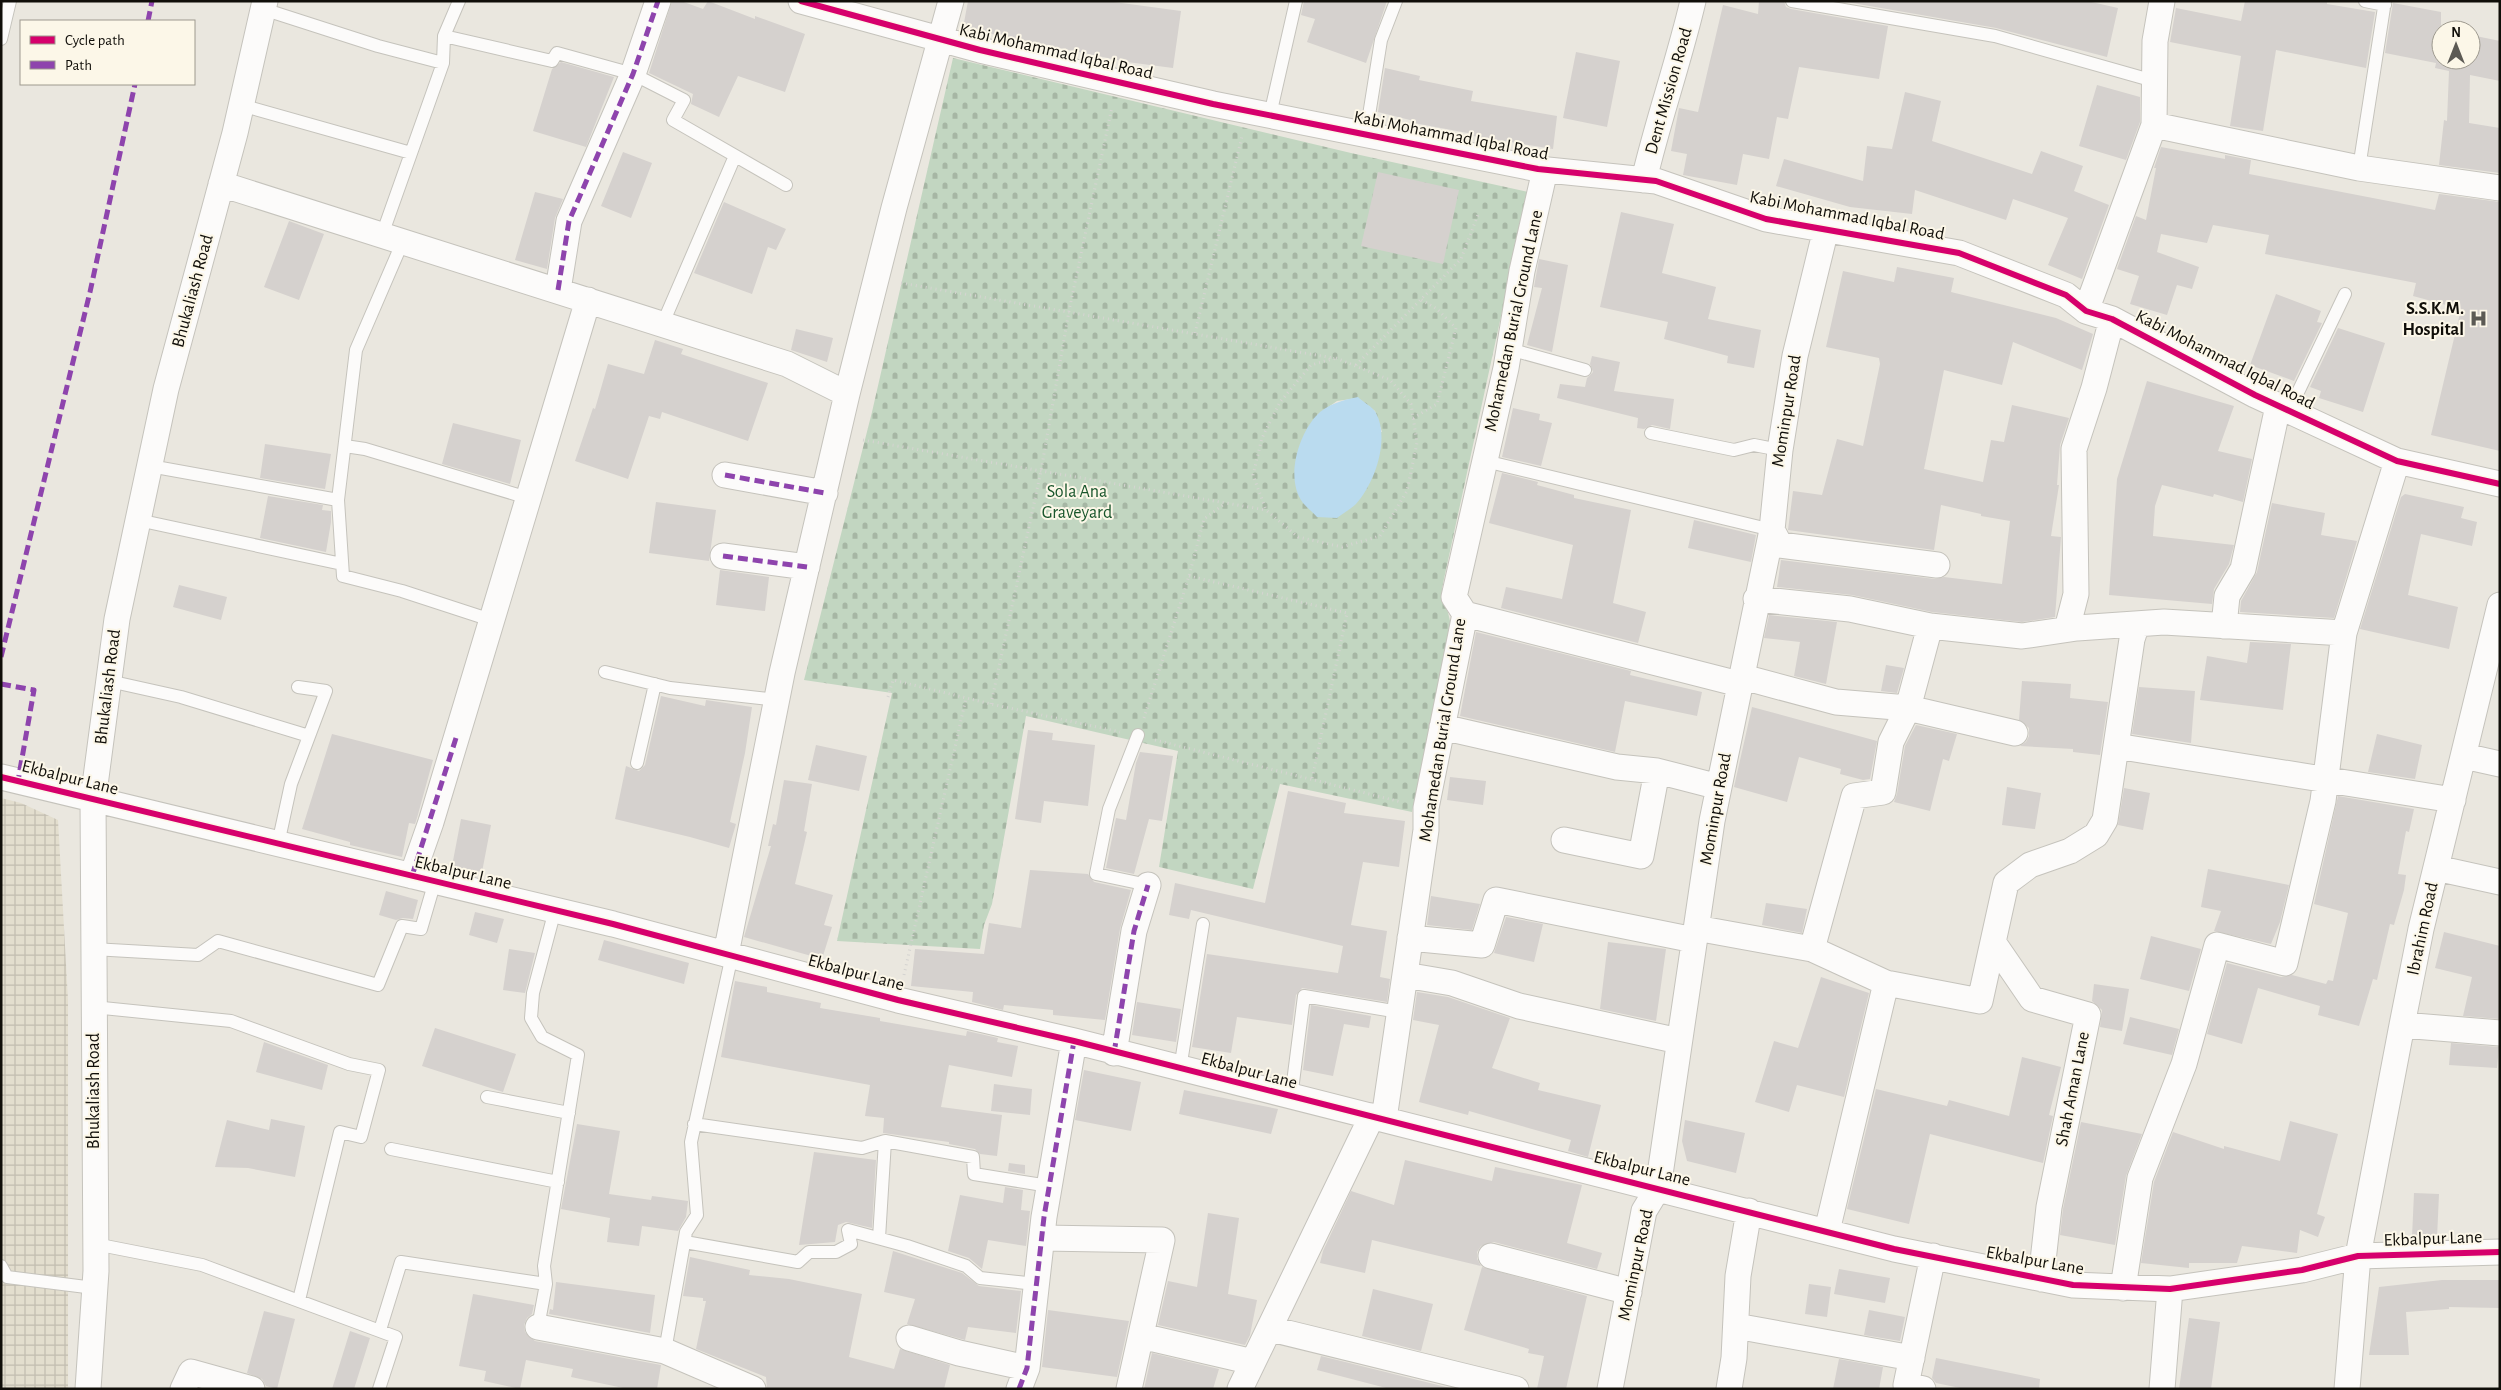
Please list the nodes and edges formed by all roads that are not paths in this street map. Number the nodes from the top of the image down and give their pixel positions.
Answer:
1 (10, 1) edge
2 (459, 1) edge
3 (658, 1) edge
4 (801, 1) edge
5 (951, 1) edge
6 (1296, 1) edge
7 (1396, 1) edge
8 (1693, 1) edge
9 (1792, 1) edge
10 (2162, 1) edge
11 (2365, 1) edge
12 (2385, 3) edge
13 (264, 5) edge
14 (444, 36) junction
15 (1, 39) edge
16 (942, 40) junction
17 (443, 63) junction
18 (633, 74) junction
19 (2154, 81) junction
20 (241, 104) junction
21 (1259, 113) junction
22 (2154, 125) junction
23 (1366, 134) junction
24 (411, 153) junction
25 (735, 156) junction
26 (2359, 168) junction
27 (1545, 170) junction
28 (1644, 180) junction
29 (221, 184) junction
30 (786, 186) dead end
31 (2500, 188) edge
32 (1826, 229) junction
33 (392, 238) junction
34 (558, 290) junction
35 (2345, 294) dead end
36 (588, 300) junction
37 (2086, 311) junction
38 (2112, 319) junction
39 (662, 323) junction
40 (1509, 349) junction
41 (1585, 370) dead end
42 (847, 394) junction
43 (2283, 408) junction
44 (1652, 433) dead end
45 (344, 446) junction
46 (1780, 450) junction
47 (1485, 461) junction
48 (2397, 461) junction
49 (150, 466) junction
50 (725, 474) dead end
51 (2500, 484) edge
52 (824, 493) junction
53 (528, 498) junction
54 (338, 500) junction
55 (138, 520) junction
56 (1772, 530) junction
57 (723, 556) dead end
58 (342, 564) junction
59 (1937, 565) dead end
60 (807, 567) junction
61 (1756, 599) junction
62 (2500, 605) edge
63 (1464, 614) junction
64 (491, 620) junction
65 (2137, 624) junction
66 (1930, 626) junction
67 (2224, 626) junction
68 (2067, 630) junction
69 (2344, 633) junction
70 (605, 672) dead end
71 (109, 681) junction
72 (1741, 681) junction
73 (655, 684) junction
74 (298, 687) dead end
75 (777, 700) junction
76 (1908, 708) junction
77 (1442, 727) junction
78 (2015, 733) dead end
79 (309, 736) junction
80 (1138, 736) road end
81 (2116, 746) junction
82 (2464, 756) junction
83 (637, 763) dead end
84 (2500, 764) edge
85 (1657, 771) junction
86 (1, 777) edge
87 (2326, 780) junction
88 (1719, 787) junction
89 (93, 800) junction
90 (2453, 800) junction
91 (1564, 840) dead end
92 (278, 844) junction
93 (2436, 868) junction
94 (423, 879) junction
95 (2500, 882) edge
96 (1148, 885) joint
97 (555, 910) junction
98 (1203, 924) dead end
99 (1695, 934) junction
100 (1410, 938) junction
101 (1993, 942) junction
102 (93, 949) junction
103 (1812, 949) junction
104 (729, 955) junction
105 (1405, 975) junction
106 (1886, 983) junction
107 (93, 1007) junction
108 (1399, 1012) junction
109 (2402, 1025) junction
110 (2500, 1034) edge
111 (1679, 1040) junction
112 (1074, 1041) junction
113 (1114, 1053) junction
114 (1180, 1069) junction
115 (487, 1097) dead end
116 (1291, 1098) junction
117 (569, 1113) junction
118 (1378, 1118) junction
119 (694, 1124) junction
120 (885, 1140) junction
121 (391, 1149) dead end
122 (558, 1182) junction
123 (1049, 1186) junction
124 (1658, 1188) junction
125 (1749, 1212) junction
126 (1827, 1231) junction
127 (879, 1238) junction
128 (1042, 1238) junction
129 (685, 1242) junction
130 (95, 1244) junction
131 (2500, 1252) edge
132 (1491, 1256) dead end
133 (1933, 1256) junction
134 (2358, 1256) junction
135 (1, 1266) edge
136 (2041, 1279) junction
137 (546, 1284) junction
138 (1036, 1284) junction
139 (94, 1288) junction
140 (2123, 1288) junction
141 (2170, 1289) junction
142 (1628, 1292) junction
143 (299, 1300) junction
144 (1736, 1326) junction
145 (538, 1327) joint
146 (1271, 1329) junction
147 (380, 1330) junction
148 (1141, 1336) junction
149 (909, 1338) dead end
150 (665, 1351) junction
151 (1912, 1358) junction
152 (1254, 1362) junction
153 (1023, 1378) edge
154 (721, 1382) edge
155 (88, 1389) edge
156 (182, 1389) edge
157 (252, 1389) edge
158 (379, 1389) edge
159 (753, 1389) edge
160 (1129, 1389) edge
161 (1240, 1389) edge
162 (1516, 1389) edge
163 (1610, 1389) edge
164 (1729, 1389) edge
165 (1923, 1389) edge
166 (2162, 1389) edge
167 (2347, 1389) edge

1 - 15 lane
2 - 14 lane
3 - 18 street
4 - 16 street, Kabi Mohammad Iqbal Road
5 - 16 street
6 - 21 lane
7 - 23 lane
8 - 28 street, Dent Mission Road
9 - 19 lane
10 - 19 street
11 - 12 lane
12 - 26 lane
13 - 17 lane
13 - 20 street, Bhukaliash Road
14 - 17 lane
14 - 18 lane
16 - 21 street, Kabi Mohammad Iqbal Road
16 - 42 street
17 - 24 lane
18 - 25 lane
18 - 34 street
19 - 22 street
20 - 24 lane
20 - 29 street, Bhukaliash Road
21 - 23 street, Kabi Mohammad Iqbal Road
22 - 26 street
22 - 37 street
23 - 27 street, Kabi Mohammad Iqbal Road
24 - 33 lane
25 - 30 lane
25 - 39 lane
26 - 31 street
27 - 28 street, Kabi Mohammad Iqbal Road
27 - 40 street, Mohamedan Burial Ground Lane
28 - 32 street, Kabi Mohammad Iqbal Road
29 - 33 street
29 - 49 street, Bhukaliash Road
32 - 37 street, Kabi Mohammad Iqbal Road
32 - 46 street, Mominpur Road
33 - 34 street
33 - 45 lane
34 - 36 street
35 - 43 lane
36 - 39 street
36 - 53 street
37 - 38 street, Kabi Mohammad Iqbal Road
38 - 43 street, Kabi Mohammad Iqbal Road
38 - 68 street
39 - 42 street
40 - 41 lane
40 - 47 street, Mohamedan Burial Ground Lane
42 - 52 street
43 - 48 street, Kabi Mohammad Iqbal Road
43 - 67 street
44 - 46 lane
45 - 53 lane
45 - 54 lane
46 - 56 street, Mominpur Road
47 - 56 lane
47 - 63 street, Mohamedan Burial Ground Lane
48 - 51 street, Kabi Mohammad Iqbal Road
48 - 69 street
49 - 54 lane
49 - 55 street, Bhukaliash Road
50 - 52 street
52 - 60 street
53 - 64 street
54 - 58 lane
55 - 58 lane
55 - 71 street, Bhukaliash Road
56 - 59 street
56 - 61 street, Mominpur Road
57 - 60 street
58 - 64 lane
60 - 75 street
61 - 66 street
61 - 72 street, Mominpur Road
62 - 82 street, Ibrahim Road
63 - 72 street
63 - 77 street, Mohamedan Burial Ground Lane
64 - 94 street
65 - 67 street
65 - 68 street
65 - 81 street
66 - 68 street
66 - 76 street
67 - 69 street
69 - 87 street
70 - 73 lane
71 - 79 lane
71 - 89 street, Bhukaliash Road
72 - 76 street
72 - 88 street, Mominpur Road
73 - 75 lane
73 - 83 lane
74 - 79 lane
75 - 104 street
76 - 78 street
76 - 103 street
77 - 85 street
77 - 100 street, Mohamedan Burial Ground Lane
79 - 92 lane
80 - 96 lane
81 - 87 street
81 - 101 street
82 - 84 street
82 - 90 street, Ibrahim Road
85 - 88 street
85 - 91 street
86 - 89 street, Ekbalpur Lane
87 - 90 street
87 - 140 street
88 - 99 street, Mominpur Road
89 - 92 street, Ekbalpur Lane
89 - 102 street, Bhukaliash Road
90 - 93 street, Ibrahim Road
92 - 94 street, Ekbalpur Lane
93 - 95 street
93 - 109 street, Ibrahim Road
94 - 97 street, Ekbalpur Lane
94 - 102 lane
96 - 113 street
97 - 104 street, Ekbalpur Lane
97 - 117 lane
98 - 114 lane
99 - 100 street
99 - 103 street
99 - 111 street, Mominpur Road
100 - 105 street, Mohamedan Burial Ground Lane
101 - 106 street
101 - 136 street, Shah Aman Lane
102 - 107 street, Bhukaliash Road
103 - 106 street
104 - 112 street, Ekbalpur Lane
104 - 119 lane
105 - 108 street, Mohamedan Burial Ground Lane
105 - 111 street
106 - 126 street
107 - 130 street, Bhukaliash Road
107 - 143 lane
108 - 116 lane
108 - 118 street, Mohamedan Burial Ground Lane
109 - 110 street
109 - 134 street, Ibrahim Road
111 - 124 street, Mominpur Road
112 - 113 street, Ekbalpur Lane
112 - 123 street
113 - 114 street, Ekbalpur Lane
114 - 116 street, Ekbalpur Lane
115 - 117 lane
116 - 118 street, Ekbalpur Lane
117 - 122 lane
118 - 124 street, Ekbalpur Lane
118 - 146 street, Mohamedan Burial Ground Lane
119 - 120 lane
119 - 129 lane
120 - 123 lane
120 - 127 lane
121 - 122 lane
122 - 137 lane
123 - 128 street
124 - 125 street, Ekbalpur Lane
124 - 142 street, Mominpur Road
125 - 126 street, Ekbalpur Lane
125 - 144 street
126 - 133 street, Ekbalpur Lane
127 - 129 lane
127 - 138 lane
128 - 138 street
128 - 148 street
129 - 150 lane
130 - 139 street, Bhukaliash Road
130 - 143 lane
131 - 134 street, Ekbalpur Lane
132 - 142 street
133 - 136 street, Ekbalpur Lane
133 - 151 street
134 - 141 street, Ekbalpur Lane
134 - 167 street, Ibrahim Road
135 - 139 lane
136 - 140 street, Ekbalpur Lane
137 - 145 lane
137 - 147 lane
138 - 153 street
139 - 155 street, Bhukaliash Road
140 - 141 street, Ekbalpur Lane
141 - 166 street
142 - 163 street, Mominpur Road
143 - 147 lane
144 - 151 street
144 - 164 street
145 - 150 street
146 - 152 street, Mohamedan Burial Ground Lane
146 - 162 street
147 - 158 lane
148 - 152 street
148 - 160 street
149 - 153 street
150 - 154 street
151 - 165 street
152 - 161 street, Mohamedan Burial Ground Lane
154 - 159 street
156 - 157 street

